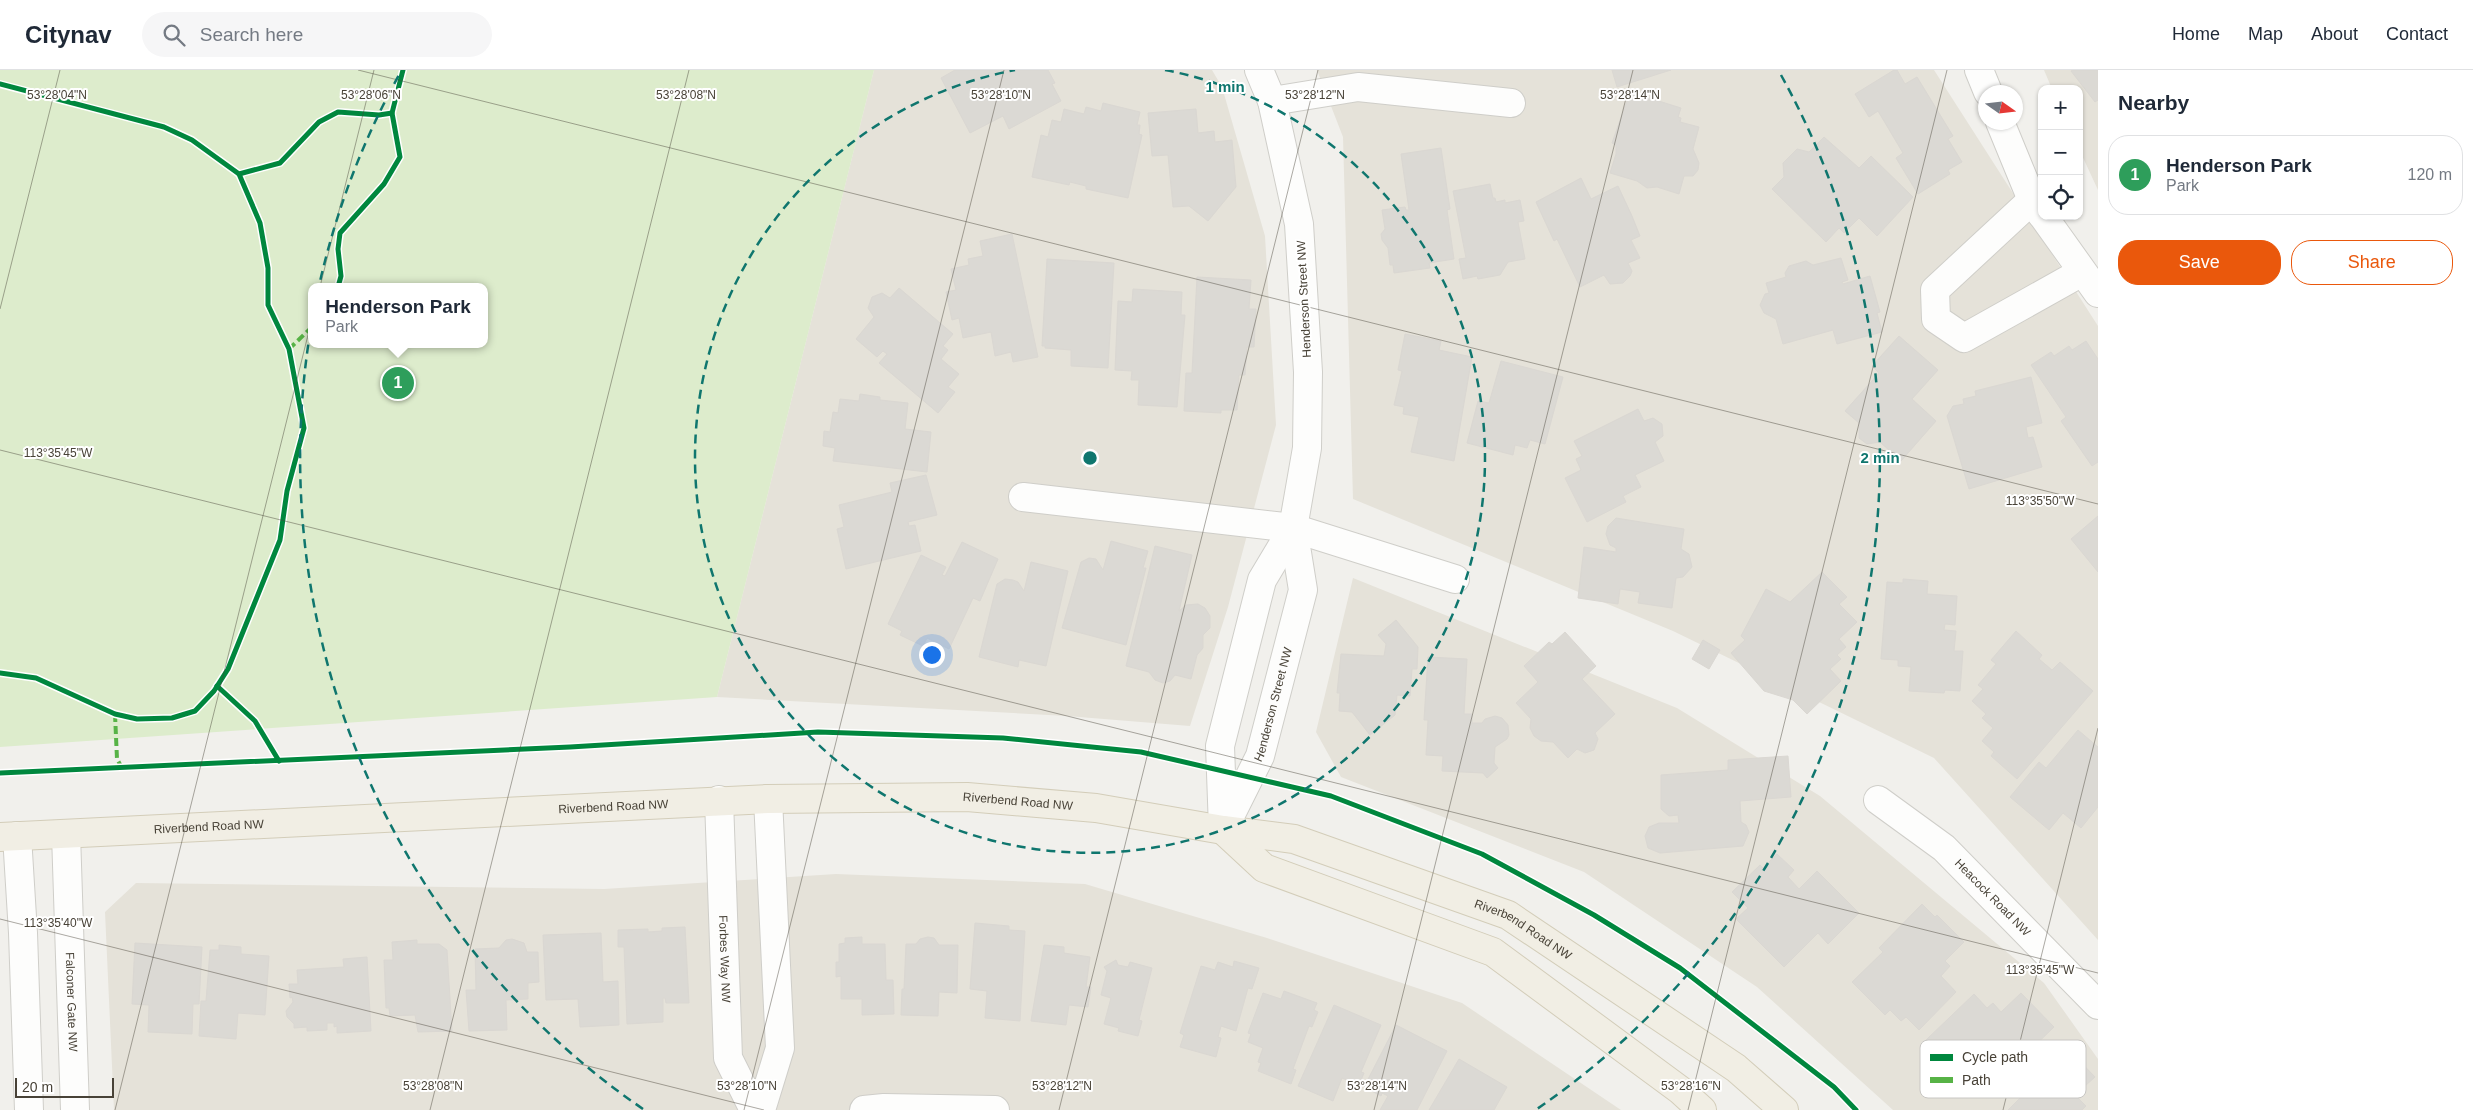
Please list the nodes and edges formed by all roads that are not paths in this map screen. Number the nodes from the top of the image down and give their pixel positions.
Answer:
1 (1259, 70) edge
2 (1980, 70) edge
3 (1985, 85) edge
4 (1272, 101) junction
5 (1510, 102) dead end
6 (2004, 130) edge
7 (2038, 209) edge
8 (2038, 212) edge
9 (2045, 220) edge
10 (2090, 283) edge
11 (1023, 497) dead end
12 (1294, 528) junction
13 (1455, 579) dead end
14 (768, 799) junction
15 (719, 800) junction
16 (1878, 800) dead end
17 (1223, 830) junction
18 (66, 834) junction
19 (9, 836) edge
20 (2098, 1005) edge
21 (29, 1110) edge
22 (74, 1110) edge
23 (754, 1110) edge
24 (761, 1110) edge
25 (864, 1110) edge
26 (995, 1110) edge
27 (1702, 1110) edge
28 (1784, 1110) edge

1 - 4 street, Henderson Street NW
2 - 3 street
4 - 5 street
4 - 12 street, Henderson Street NW
6 - 7 street
8 - 10 street
9 - 10 street
11 - 12 street
12 - 13 street
12 - 17 street, Henderson Street NW
12 - 17 street, Henderson Street NW
14 - 15 main road, Riverbend Road NW
14 - 17 main road, Riverbend Road NW
14 - 24 street
15 - 18 main road, Riverbend Road NW
15 - 23 street, Forbes Way NW
16 - 20 street, Heacock Road NW
17 - 27 main road
17 - 28 main road, Riverbend Road NW
18 - 19 main road, Riverbend Road NW
18 - 22 street, Falconer Gate NW
19 - 21 street
25 - 26 street

